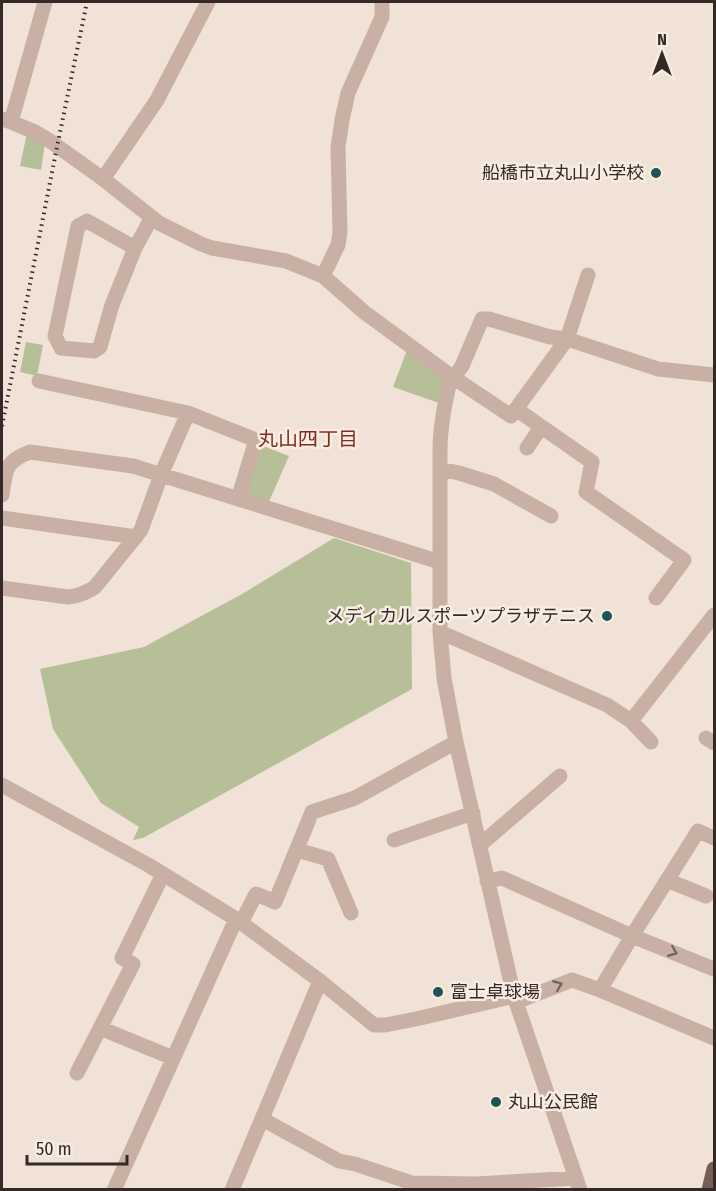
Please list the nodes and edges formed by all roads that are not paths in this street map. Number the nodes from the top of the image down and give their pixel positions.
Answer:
1 (45, 2) edge
2 (208, 2) edge
3 (382, 2) edge
4 (6, 120) edge
5 (103, 179) junction
6 (152, 217) junction
7 (135, 248) junction
8 (588, 275) dead end
9 (323, 276) junction
10 (567, 339) junction
11 (714, 375) edge
12 (451, 376) junction
13 (39, 381) dead end
14 (516, 409) junction
15 (188, 413) junction
16 (541, 427) junction
17 (527, 448) dead end
18 (440, 469) junction
19 (161, 475) junction
20 (2, 495) edge
21 (238, 499) junction
22 (550, 516) dead end
23 (2, 518) edge
24 (136, 537) junction
25 (440, 562) junction
26 (2, 588) edge
27 (656, 597) dead end
28 (714, 615) edge
29 (440, 632) junction
30 (631, 721) junction
31 (456, 742) junction
32 (651, 742) dead end
33 (560, 776) dead end
34 (2, 785) edge
35 (473, 813) junction
36 (714, 838) edge
37 (394, 840) dead end
38 (480, 845) junction
39 (297, 850) junction
40 (164, 874) junction
41 (667, 880) junction
42 (488, 881) junction
43 (706, 896) dead end
44 (351, 913) dead end
45 (239, 921) junction
46 (632, 936) junction
47 (714, 969) edge
48 (320, 981) junction
49 (600, 990) junction
50 (515, 999) junction
51 (100, 1028) junction
52 (714, 1038) edge
53 (173, 1058) junction
54 (77, 1073) dead end
55 (262, 1119) junction
56 (714, 1169) edge
57 (578, 1184) edge
58 (114, 1190) edge
59 (232, 1190) edge
60 (710, 1190) edge

1 - 4 street
2 - 5 street
3 - 9 street
4 - 5 street
5 - 6 street
6 - 7 street
6 - 9 street
7 - 7 street
8 - 10 street
9 - 12 street
10 - 11 street
10 - 12 street
10 - 14 street
12 - 14 street
12 - 18 street
13 - 15 street
14 - 16 street
15 - 19 street
15 - 21 street
16 - 17 street
16 - 27 street
18 - 22 street
18 - 25 street
19 - 20 street
19 - 21 street
19 - 24 street
21 - 25 street
23 - 24 street
24 - 26 street
25 - 29 street
28 - 30 street
29 - 30 street
29 - 31 street
30 - 32 street
31 - 35 street
31 - 39 street
33 - 38 street
34 - 40 street
35 - 37 street
35 - 38 street
36 - 41 street
38 - 42 street
39 - 44 street
39 - 45 street
40 - 45 street
40 - 51 street
41 - 43 street
41 - 46 street
42 - 46 street
42 - 50 street
45 - 48 street
45 - 53 street
46 -> 47 street
46 - 49 street
48 - 50 street
48 - 55 street
50 -> 49 street
49 - 52 street
50 - 57 street
51 - 53 street
51 - 54 street
53 - 58 street
55 - 57 street
55 - 59 street
56 - 60 main road

